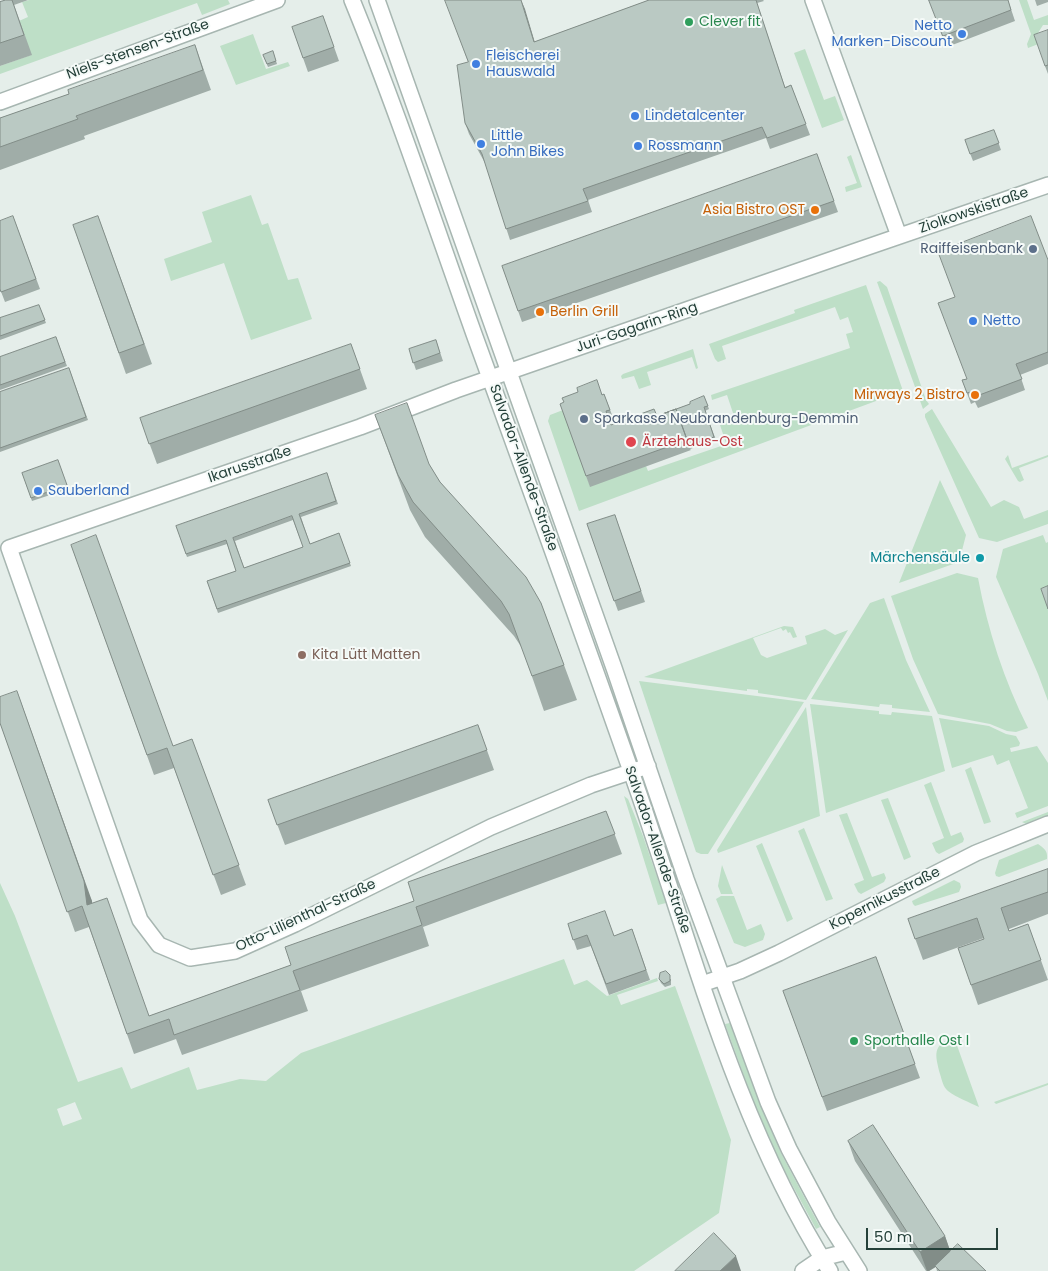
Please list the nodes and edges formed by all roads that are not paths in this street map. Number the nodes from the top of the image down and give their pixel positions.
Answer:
1 (277, 0) edge
2 (352, 0) edge
3 (377, 0) edge
4 (813, 0) edge
5 (0, 102) edge
6 (1048, 185) edge
7 (899, 236) junction
8 (510, 372) junction
9 (491, 379) junction
10 (9, 548) joint
11 (648, 766) junction
12 (631, 771) junction
13 (1048, 824) edge
14 (723, 977) junction
15 (702, 984) junction
16 (846, 1252) junction
17 (822, 1258) junction
18 (803, 1271) edge
19 (830, 1271) edge
20 (837, 1271) edge
21 (859, 1271) edge

1 - 5 street, Niels-Stensen-Straße
2 - 9 street
3 - 8 street
4 - 7 street
6 - 7 street, Ziolkowskistraße
7 - 8 street, Juri-Gagarin-Ring
8 - 9 street, Salvador-Allende-Straße
8 - 11 street, Salvador-Allende-Straße
9 - 10 street, Ikarusstraße
9 - 12 street, Salvador-Allende-Straße
10 - 12 street, Otto-Lilienthal-Straße
11 - 12 street, Otto-Lilienthal-Straße
11 - 14 street, Salvador-Allende-Straße
12 - 15 street, Salvador-Allende-Straße
13 - 14 street, Kopernikusstraße
14 - 15 street
14 - 16 street, Salvador-Allende-Straße
15 - 17 street, Salvador-Allende-Straße
16 - 17 street
16 - 20 street
16 - 21 street, Salvador-Allende-Straße
17 - 18 street
17 - 19 street, Salvador-Allende-Straße

